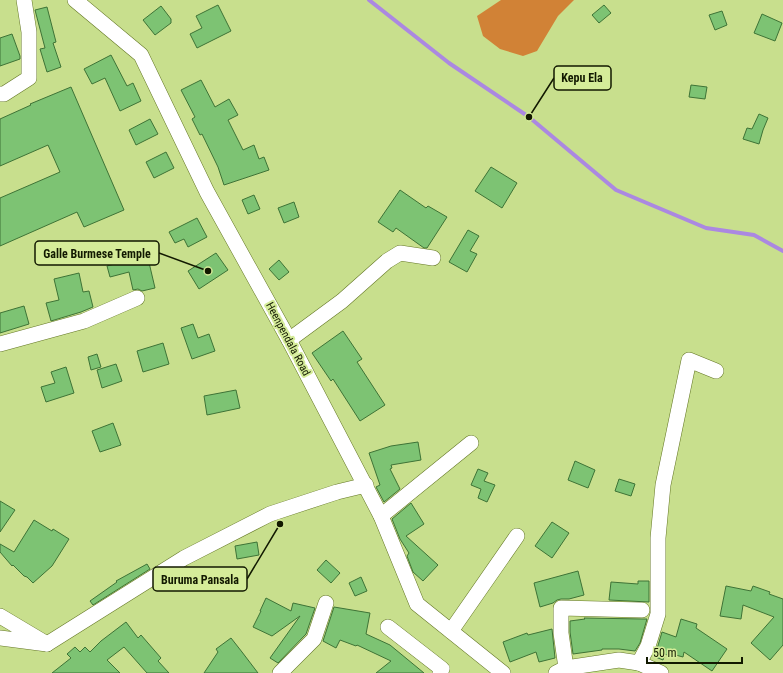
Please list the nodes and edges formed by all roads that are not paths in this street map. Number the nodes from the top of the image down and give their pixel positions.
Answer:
1 (24, 0) edge
2 (75, 0) edge
3 (0, 94) edge
4 (433, 258) dead end
5 (137, 298) dead end
6 (289, 340) junction
7 (0, 344) edge
8 (716, 371) dead end
9 (471, 443) dead end
10 (366, 486) junction
11 (381, 516) junction
12 (517, 536) dead end
13 (326, 603) dead end
14 (642, 610) dead end
15 (0, 616) edge
16 (388, 627) dead end
17 (451, 631) junction
18 (0, 638) edge
19 (47, 644) junction
20 (639, 663) junction
21 (561, 670) edge
22 (280, 673) edge
23 (440, 673) edge
24 (503, 673) edge
25 (662, 673) edge

1 - 3 street
2 - 6 street, Heenpendala Road
4 - 6 street
5 - 7 street
6 - 10 street, Heenpendala Road
8 - 20 street
9 - 11 street
10 - 11 street, Heenpendala Road
10 - 19 street
11 - 17 street, Heenpendala Road
12 - 17 street
13 - 22 street
14 - 21 street
15 - 19 street
16 - 23 street
17 - 24 street, Heenpendala Road
18 - 19 street
20 - 21 street
20 - 25 street

